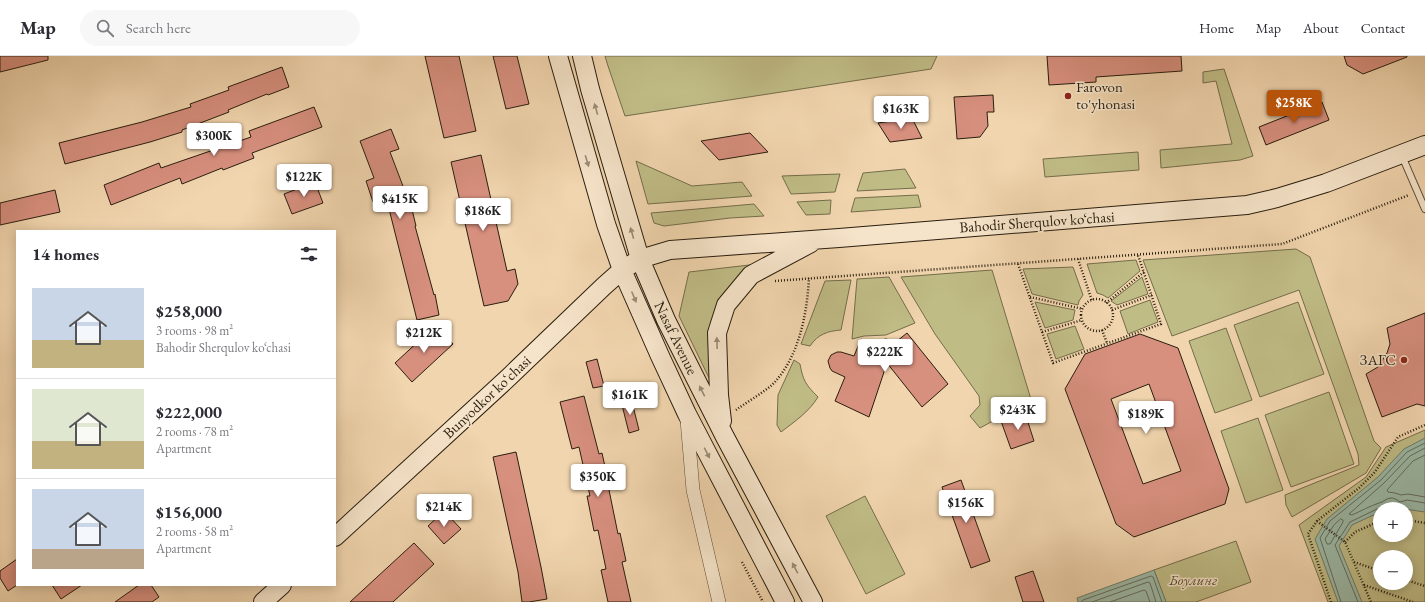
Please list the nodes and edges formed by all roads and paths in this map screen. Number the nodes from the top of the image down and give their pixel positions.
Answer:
1 (558, 56) edge
2 (582, 56) edge
3 (1425, 145) edge
4 (1402, 154) junction
5 (1418, 192) junction
6 (1425, 209) edge
7 (817, 240) junction
8 (1138, 255) junction
9 (640, 259) junction
10 (1078, 259) junction
11 (1018, 264) junction
12 (622, 270) junction
13 (1144, 272) junction
14 (808, 278) junction
15 (772, 281) dead end
16 (1152, 295) junction
17 (1030, 297) junction
18 (1092, 301) junction
19 (1106, 302) junction
20 (1083, 309) junction
21 (1112, 310) junction
22 (1082, 320) junction
23 (1102, 330) junction
24 (1042, 332) junction
25 (1107, 343) junction
26 (736, 410) dead end
27 (687, 414) junction
28 (1425, 425) edge
29 (725, 437) junction
30 (1317, 521) junction
31 (1413, 521) edge
32 (1425, 523) edge
33 (1373, 524) edge
34 (336, 536) edge
35 (1345, 542) junction
36 (742, 562) dead end
37 (1353, 562) junction
38 (1373, 569) edge
39 (1413, 582) edge
40 (1363, 585) junction
41 (281, 586) edge
42 (1425, 586) edge
43 (263, 602) edge
44 (719, 602) edge
45 (763, 602) edge
46 (785, 602) edge
47 (813, 602) edge
48 (1331, 602) edge
49 (1371, 602) edge
50 (1413, 602) edge

1 -> 12 main road, Nasaf Avenue
9 -> 2 main road, Nasaf Avenue
3 - 4 main road, Bahodir Sherqulov ko‘chasi
4 - 5 lane
4 - 7 main road, Bahodir Sherqulov ko‘chasi
5 - 6 lane
5 - 8 path
7 - 9 main road, Bahodir Sherqulov ko‘chasi
29 -> 7 main road
8 - 10 path
8 - 13 path
9 - 12 main road, Bunyodkor koʻchasi
29 -> 9 main road, Nasaf Avenue
10 - 11 path
10 - 18 path
11 - 14 path
11 - 17 path
12 -> 27 main road, Nasaf Avenue
12 - 34 main road, Bunyodkor koʻchasi
13 - 16 path
13 - 19 path
14 - 15 path
14 - 26 path
16 - 21 path
16 - 25 path
17 - 20 path
17 - 24 path
18 - 19 path
18 - 20 path
19 - 21 path
20 - 22 path
21 - 23 path
22 - 23 path
22 - 24 path
23 - 25 path
24 - 25 path
27 - 44 street
27 -> 46 main road, Nasaf Avenue
28 - 30 path
47 -> 29 main road, Nasaf Avenue
30 - 35 path
30 - 48 path
31 - 32 path
33 - 35 path
35 - 37 path
36 - 45 path
37 - 38 path
37 - 40 path
39 - 42 path
40 - 49 path
40 - 50 path
41 - 43 main road

